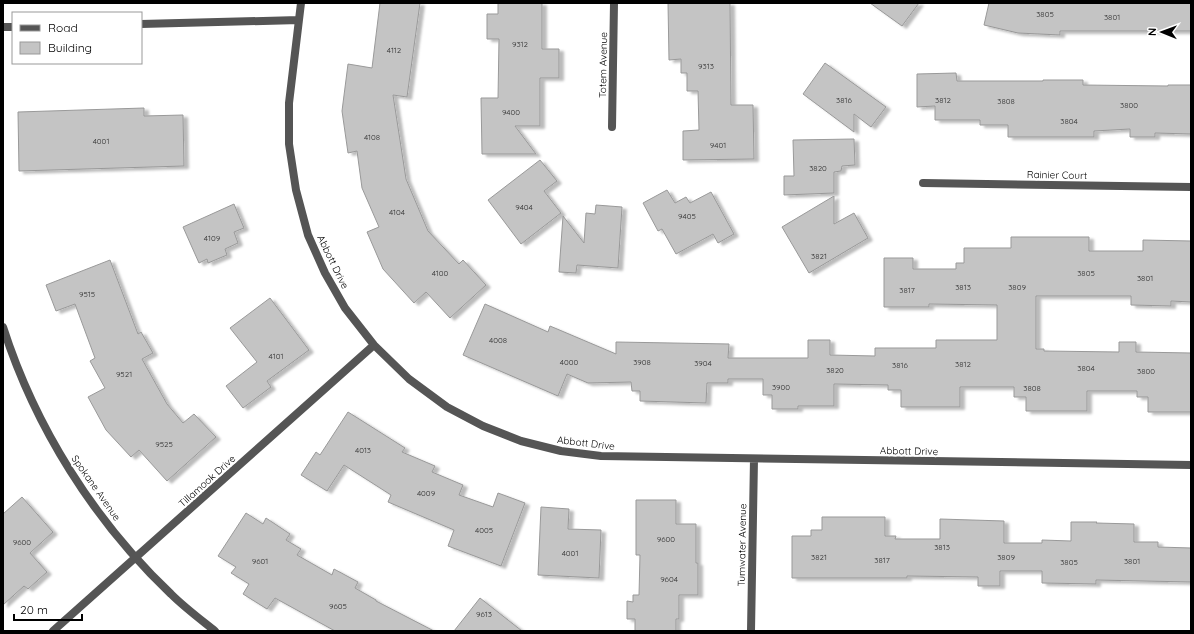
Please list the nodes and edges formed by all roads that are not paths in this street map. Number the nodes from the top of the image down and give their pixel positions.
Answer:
1 (301, 3) edge
2 (614, 3) edge
3 (299, 20) junction
4 (142, 24) edge
5 (612, 127) dead end
6 (923, 183) dead end
7 (1191, 187) edge
8 (3, 327) edge
9 (374, 345) junction
10 (754, 459) junction
11 (1191, 465) edge
12 (135, 558) junction
13 (53, 631) edge
14 (214, 631) edge
15 (751, 631) edge

1 - 3 street, Abbott Drive
2 - 5 street, Totem Avenue
3 - 4 street
3 - 9 street, Abbott Drive
6 - 7 street, Rainier Court
8 - 12 street, Spokane Avenue
9 - 10 street, Abbott Drive
9 - 12 street, Tillamook Drive
10 - 11 street, Abbott Drive
10 - 15 street, Tumwater Avenue
12 - 13 street, Tillamook Drive
12 - 14 street, Spokane Avenue

